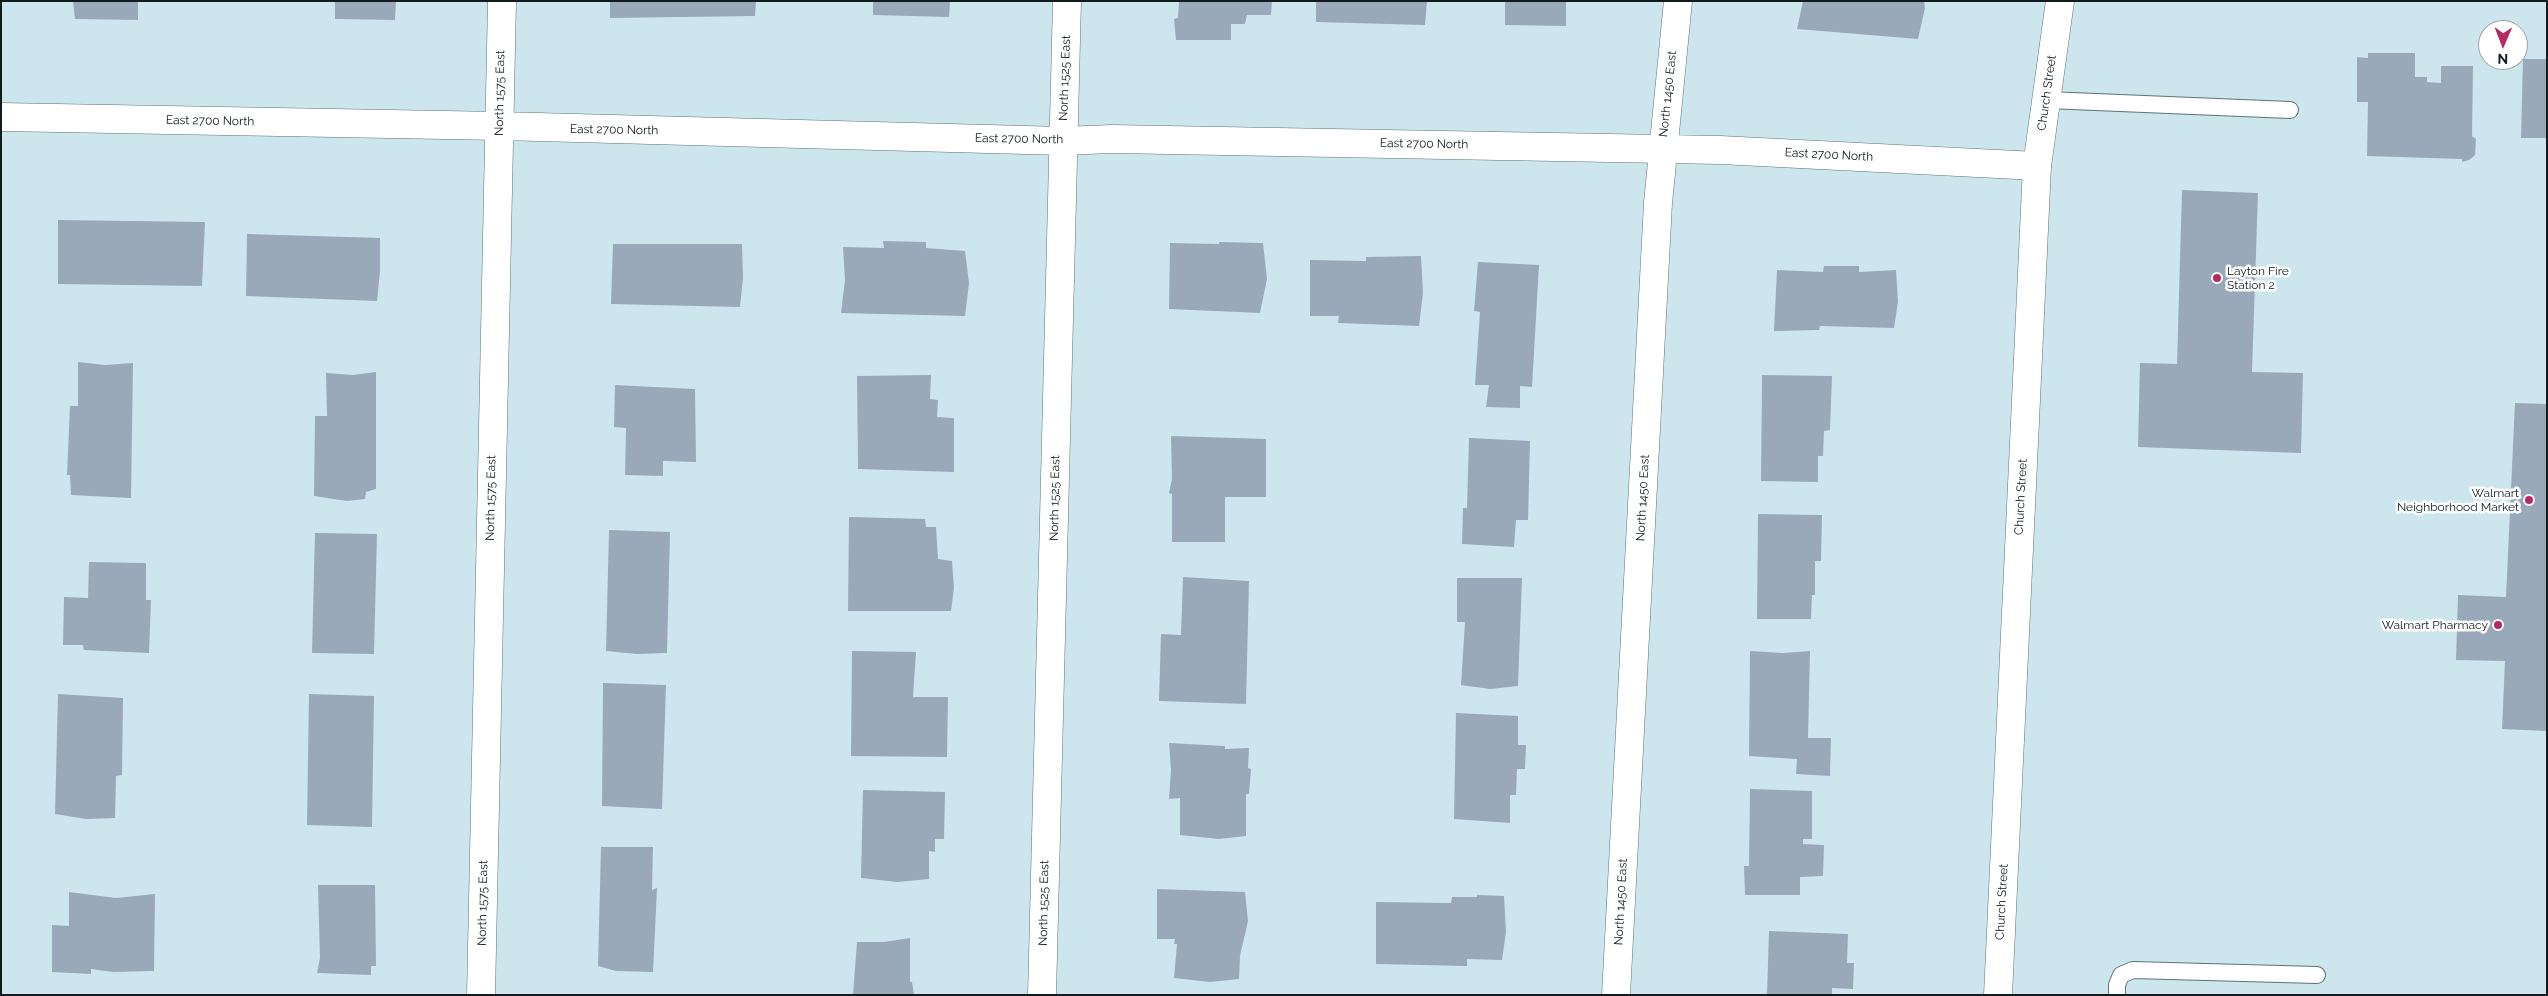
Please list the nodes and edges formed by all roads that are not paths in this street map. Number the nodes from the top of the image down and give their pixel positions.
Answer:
1 (502, 1) edge
2 (1067, 1) edge
3 (1678, 1) edge
4 (2060, 1) edge
5 (2047, 100) junction
6 (2290, 110) dead end
7 (1, 117) edge
8 (500, 126) junction
9 (1063, 141) junction
10 (1663, 149) junction
11 (2037, 166) junction
12 (2317, 975) dead end
13 (481, 995) edge
14 (1042, 995) edge
15 (1616, 995) edge
16 (1998, 995) edge
17 (2117, 995) edge

1 - 8 street, North 1575 East
2 - 9 street, North 1525 East
3 - 10 street, North 1450 East
4 - 5 street, Church Street
5 - 6 lane
5 - 11 street, Church Street
7 - 8 street, East 2700 North
8 - 9 street, East 2700 North
8 - 13 street, North 1575 East
9 - 10 street, East 2700 North
9 - 14 street, North 1525 East
10 - 11 street, East 2700 North
10 - 15 street, North 1450 East
11 - 16 street, Church Street
12 - 17 lane

